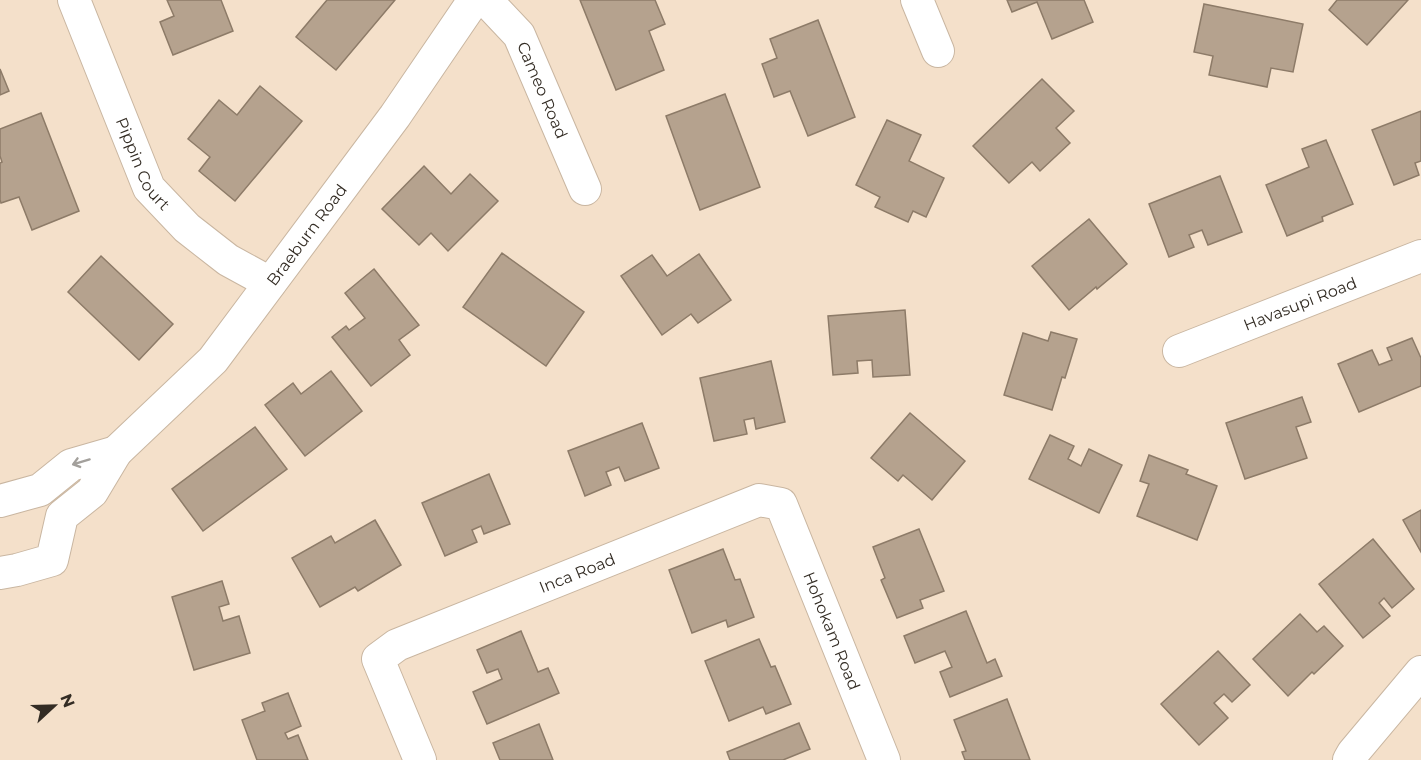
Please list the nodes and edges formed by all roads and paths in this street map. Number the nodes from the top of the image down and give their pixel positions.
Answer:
1 (74, 0) edge
2 (474, 0) edge
3 (486, 0) edge
4 (917, 0) edge
5 (938, 51) dead end
6 (585, 189) dead end
7 (1421, 256) edge
8 (270, 283) junction
9 (1179, 351) dead end
10 (116, 452) junction
11 (40, 490) junction
12 (0, 501) edge
13 (781, 504) joint
14 (62, 516) junction
15 (0, 573) edge
16 (1421, 672) edge
17 (420, 760) edge
18 (884, 760) edge
19 (1349, 760) edge

1 - 8 street, Pippin Court
2 - 8 street, Braeburn Road
3 - 6 street, Cameo Road
4 - 5 street
7 - 9 street, Havasupi Road
8 - 10 street, Braeburn Road
10 -> 11 street, Braeburn Road
10 - 14 street, Braeburn Road
11 - 12 street, Braeburn Road
11 - 14 street
13 - 17 street, Inca Road
13 - 18 street, Hohokam Road
14 - 15 street
16 - 19 street

